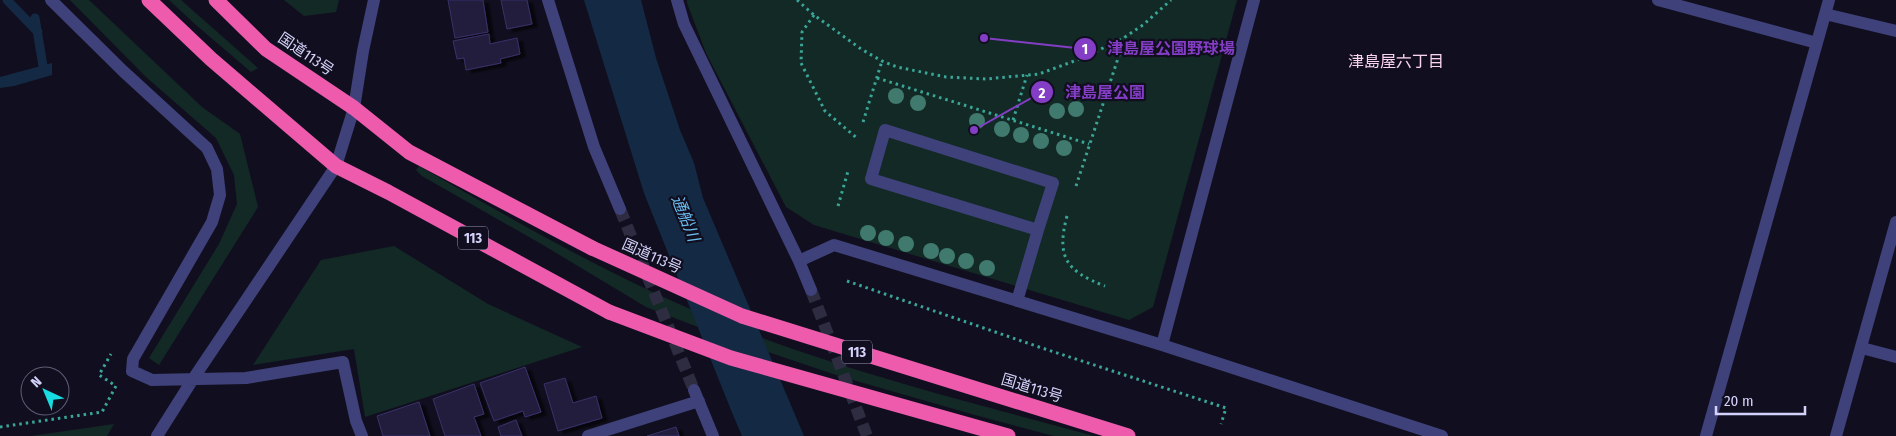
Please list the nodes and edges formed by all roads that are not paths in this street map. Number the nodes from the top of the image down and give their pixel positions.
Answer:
1 (51, 0) edge
2 (149, 0) edge
3 (216, 0) edge
4 (374, 0) edge
5 (548, 0) edge
6 (676, 0) edge
7 (1254, 0) edge
8 (1658, 0) edge
9 (1829, 0) edge
10 (1825, 14) junction
11 (1896, 30) edge
12 (1817, 43) junction
13 (354, 108) junction
14 (336, 166) junction
15 (620, 209) tunnel mouth
16 (1896, 222) edge
17 (1038, 230) junction
18 (799, 261) junction
19 (811, 290) tunnel mouth
20 (1018, 301) junction
21 (1162, 345) junction
22 (1862, 348) junction
23 (1896, 357) edge
24 (192, 379) junction
25 (157, 436) edge
26 (362, 436) edge
27 (588, 436) edge
28 (713, 436) edge
29 (1008, 436) edge
30 (1128, 436) edge
31 (1442, 436) edge
32 (1706, 436) edge
33 (1836, 436) edge

1 - 24 street
2 - 14 highway, 113
3 - 13 highway, 国道113号 / 113
4 - 13 street
5 - 15 street
6 - 18 street
7 - 21 street
8 - 12 street
9 - 10 street
10 - 11 street
10 - 12 street
12 - 32 street
13 - 14 street
13 - 30 highway, 国道113号 / 113, bridge
14 - 24 street
14 - 29 highway, 113, bridge
16 - 22 street
17 - 17 street
17 - 20 street
18 - 19 street
18 - 20 street
20 - 21 street
21 - 31 street
22 - 23 street
22 - 33 street
24 - 25 street
24 - 26 street
27 - 28 street

